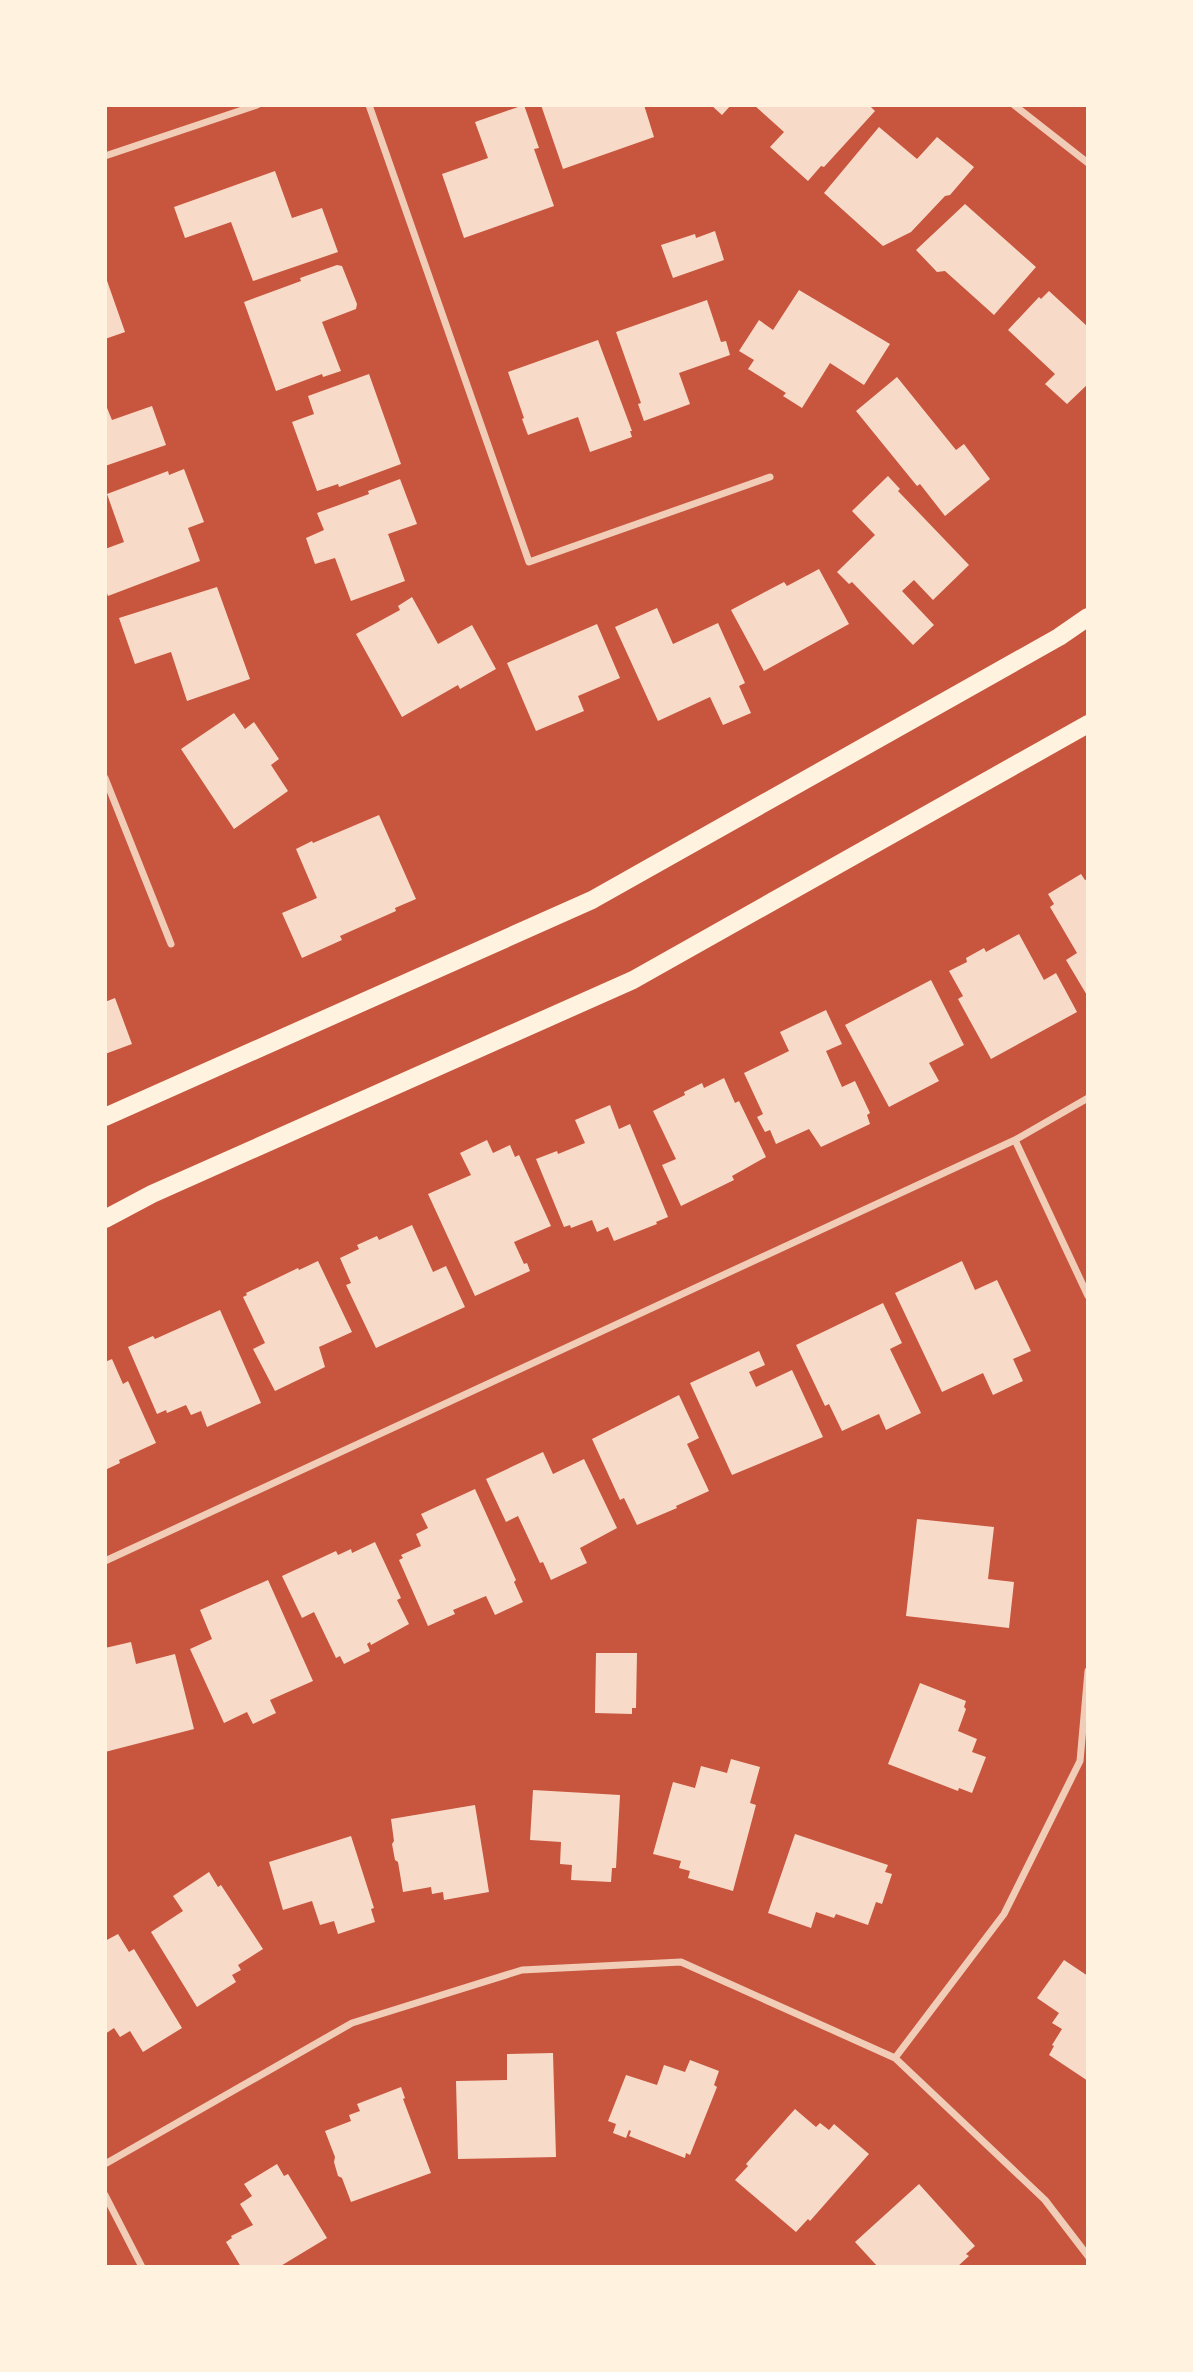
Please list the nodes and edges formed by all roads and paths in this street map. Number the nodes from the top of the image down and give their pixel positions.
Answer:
1 (257, 105) edge
2 (369, 105) edge
3 (1014, 105) edge
4 (105, 156) edge
5 (1088, 163) edge
6 (770, 477) dead end
7 (1088, 617) edge
8 (1088, 724) edge
9 (105, 778) edge
10 (171, 944) dead end
11 (1088, 1098) edge
12 (105, 1117) edge
13 (1015, 1140) junction
14 (105, 1219) edge
15 (1088, 1296) edge
16 (105, 1561) edge
17 (1088, 1671) edge
18 (895, 2058) junction
19 (105, 2164) edge
20 (105, 2195) edge
21 (1088, 2256) edge
22 (142, 2267) edge

1 - 4 street
2 - 6 street
3 - 5 street
7 - 12 main road
8 - 14 main road
9 - 10 street
11 - 13 street
13 - 15 street
13 - 16 street
17 - 18 street
18 - 19 street
18 - 21 street
20 - 22 street

